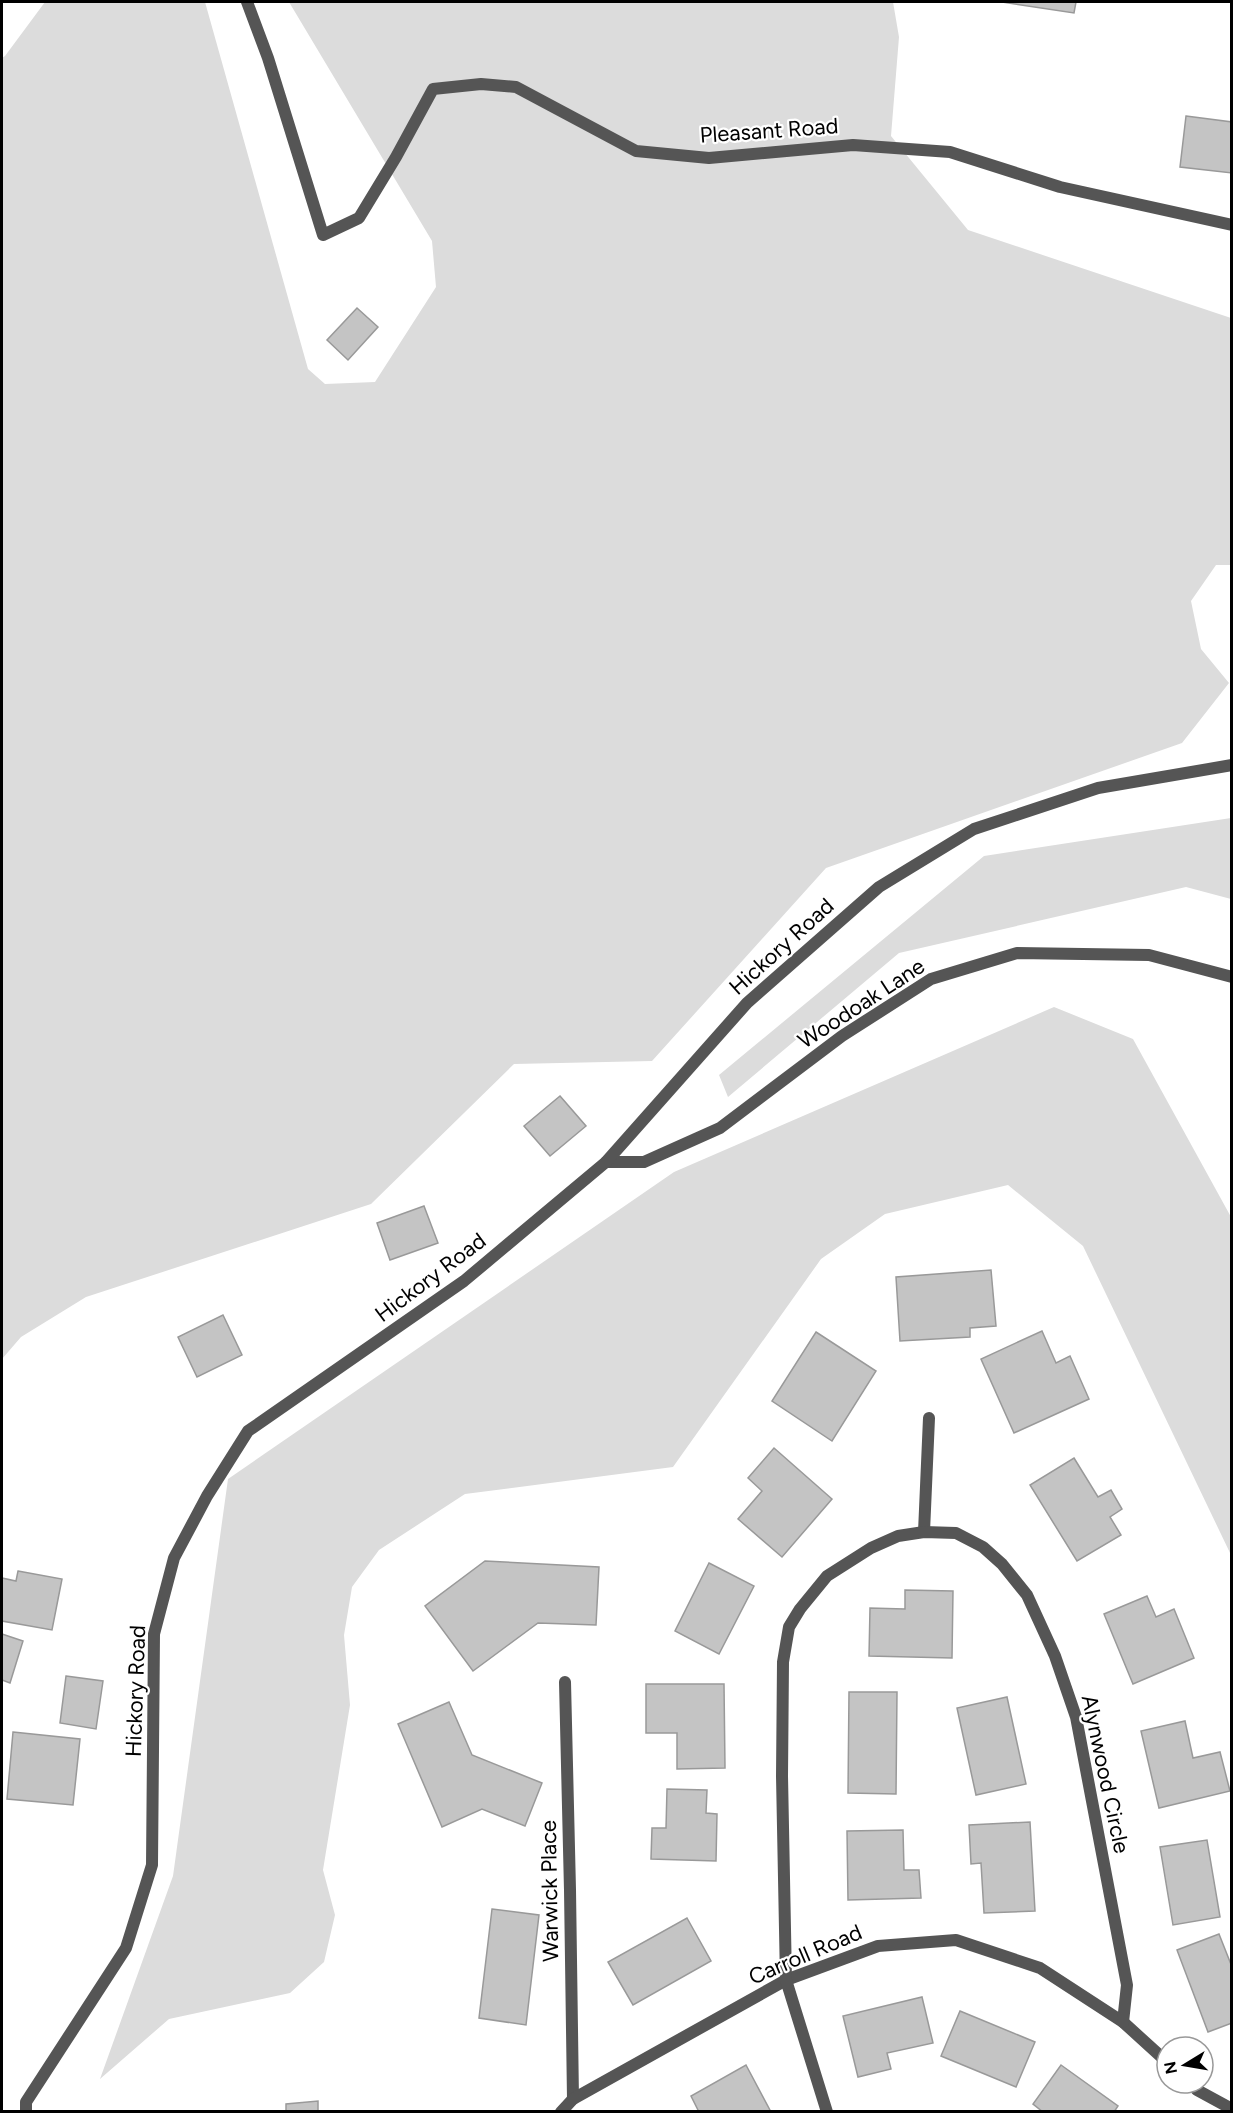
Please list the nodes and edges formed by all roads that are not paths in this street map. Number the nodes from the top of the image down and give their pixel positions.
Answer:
1 (247, 2) edge
2 (1232, 225) edge
3 (1232, 765) edge
4 (1232, 977) edge
5 (606, 1162) junction
6 (929, 1418) dead end
7 (924, 1532) junction
8 (565, 1682) dead end
9 (786, 1980) junction
10 (1123, 2022) junction
11 (1155, 2051) edge
12 (1206, 2095) edge
13 (573, 2098) junction
14 (1232, 2109) edge
15 (26, 2112) edge
16 (561, 2112) edge
17 (827, 2112) edge

1 - 2 street, Pleasant Road
3 - 5 street, Hickory Road
4 - 5 street, Woodoak Lane
5 - 15 street, Hickory Road
6 - 7 street
7 - 9 street, Alynwood Circle
7 - 10 street, Alynwood Circle
8 - 13 street, Warwick Place
9 - 10 street, Carroll Road
9 - 13 street, Carroll Road
9 - 17 street, Alynwood Circle
10 - 11 street, Carroll Road
12 - 14 street
13 - 16 street, Carroll Road

